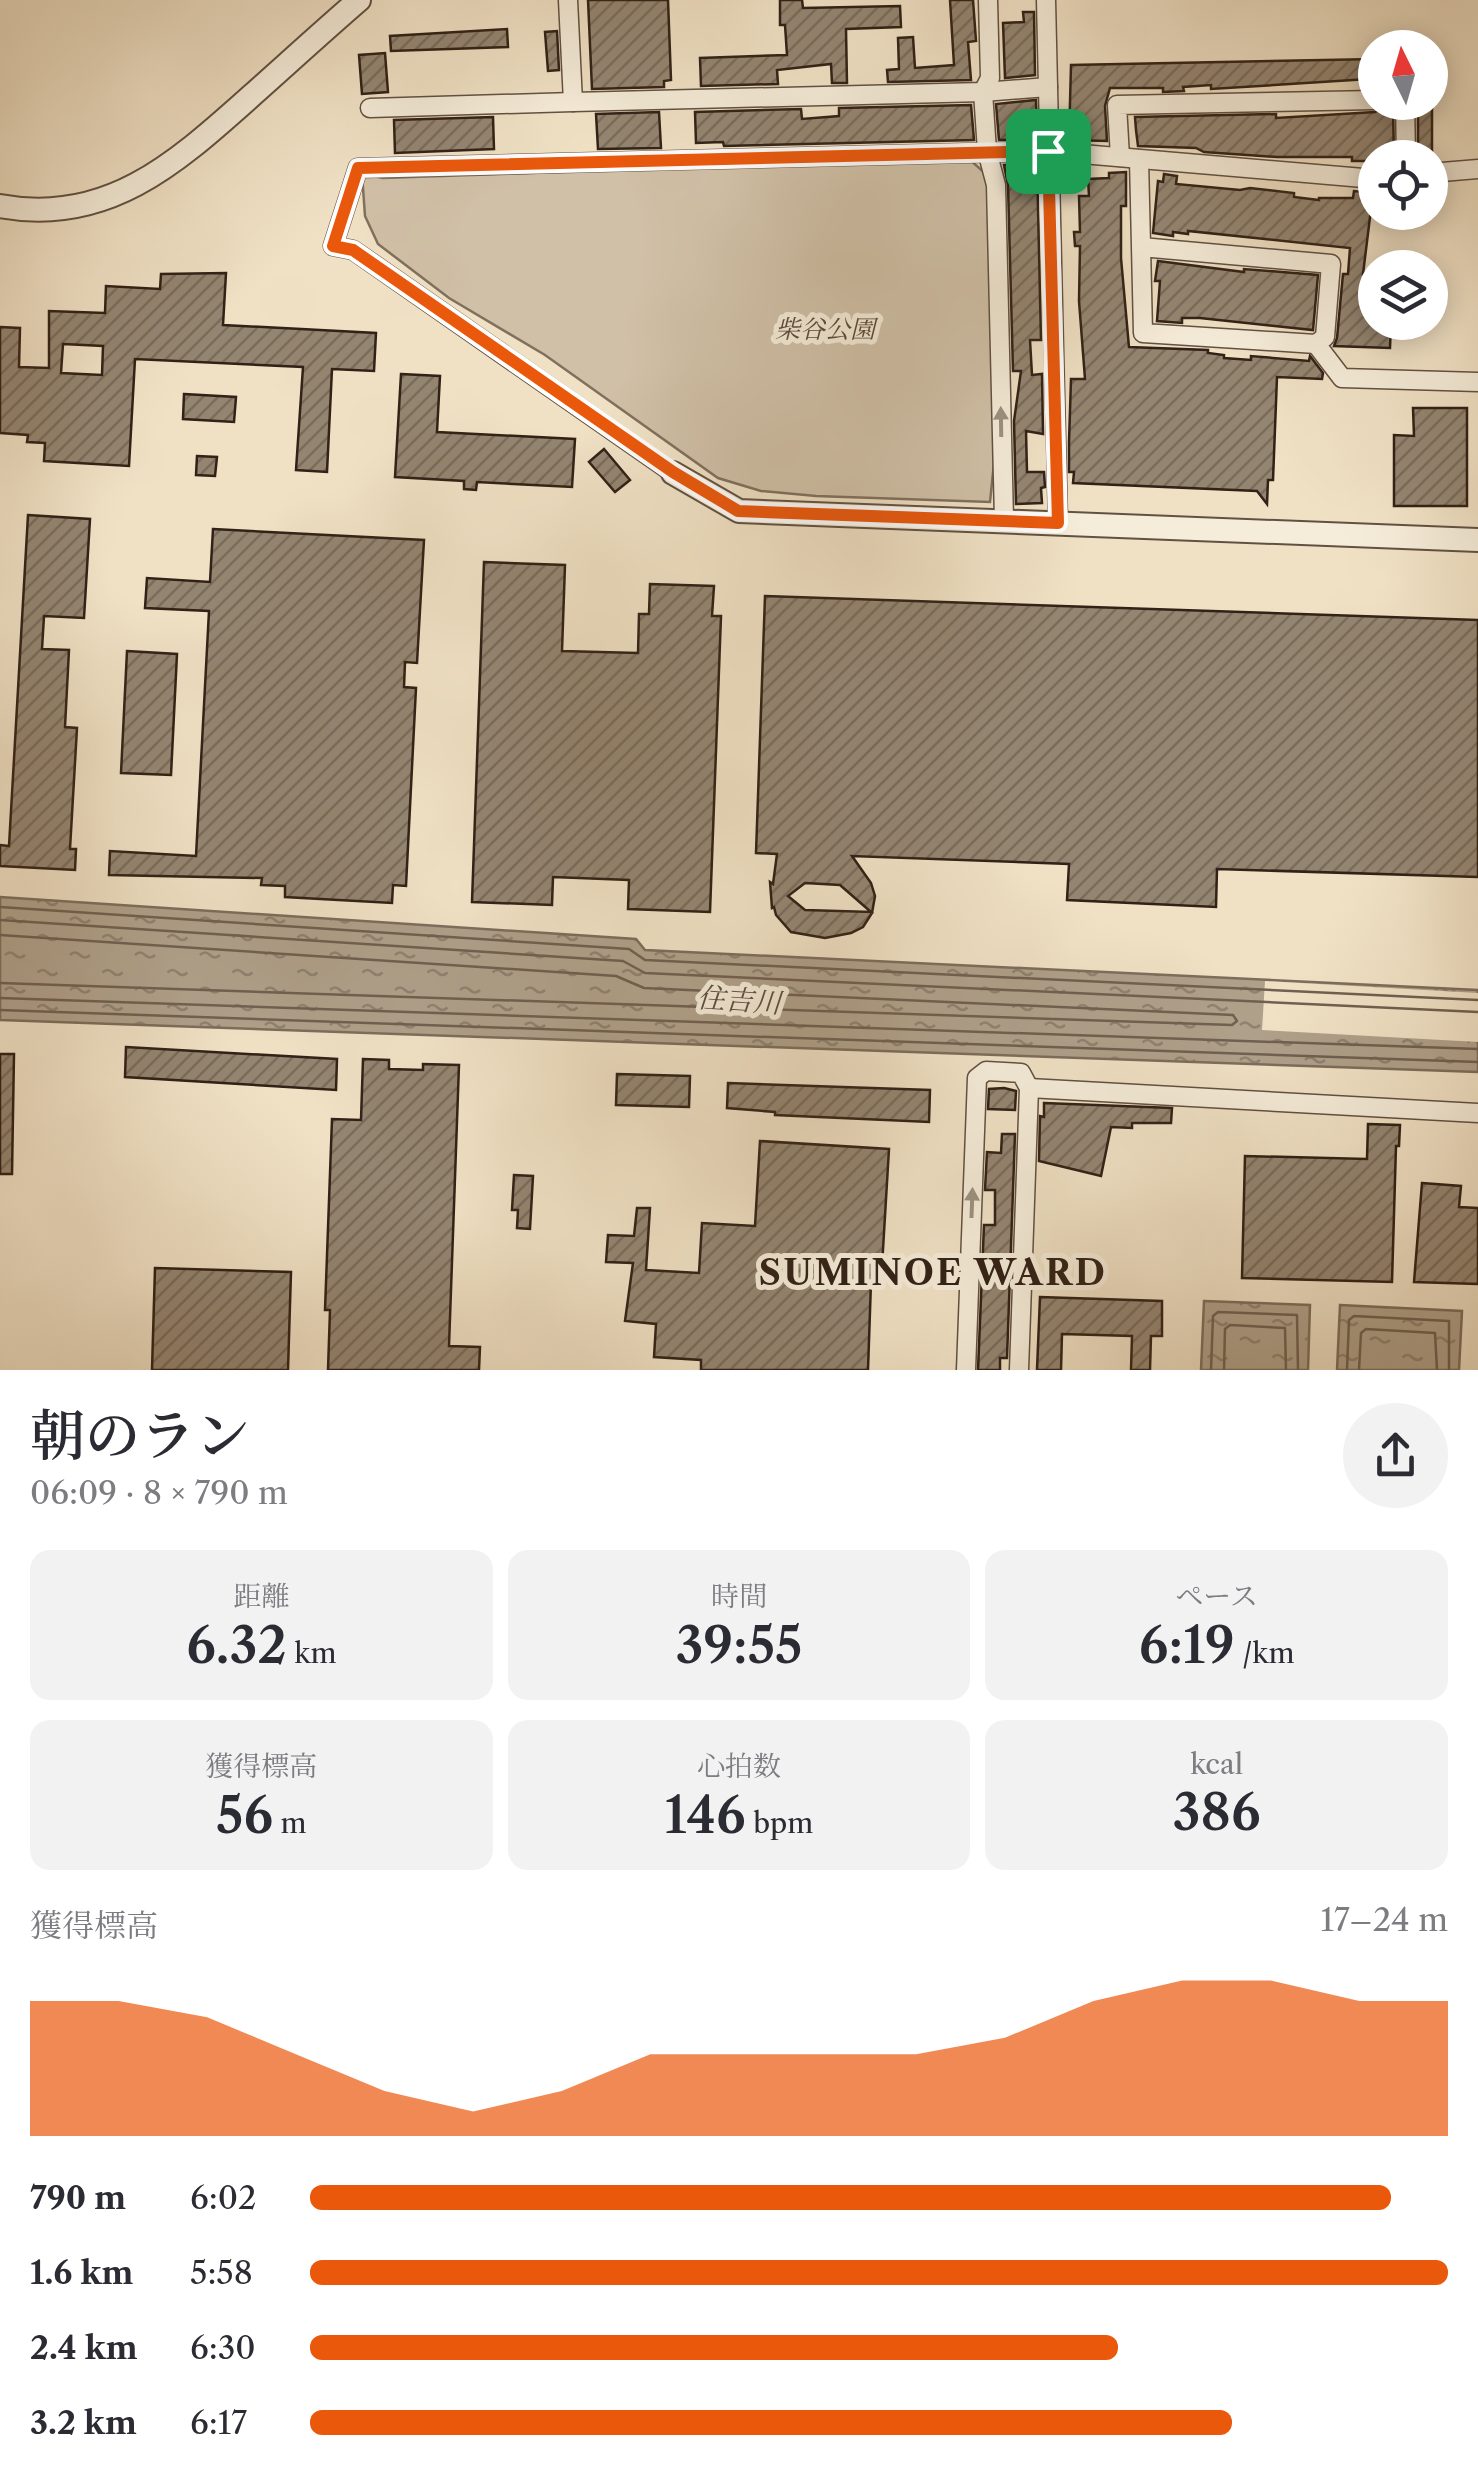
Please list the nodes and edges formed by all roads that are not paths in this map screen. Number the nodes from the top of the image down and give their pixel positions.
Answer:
1 (359, 0) edge
2 (568, 0) edge
3 (988, 0) edge
4 (1046, 0) edge
5 (1048, 87) junction
6 (983, 92) junction
7 (1358, 100) edge
8 (573, 102) junction
9 (370, 108) dead end
10 (1048, 151) junction
11 (987, 152) junction
12 (1120, 157) junction
13 (1139, 159) junction
14 (1478, 169) edge
15 (1448, 172) edge
16 (1358, 178) edge
17 (0, 206) edge
18 (1141, 247) junction
19 (1316, 344) junction
20 (1478, 382) edge
21 (673, 472) joint
22 (1004, 520) junction
23 (1058, 523) junction
24 (1478, 540) edge
25 (1029, 1088) junction
26 (1478, 1114) edge
27 (966, 1370) edge
28 (1019, 1370) edge

1 - 17 street
2 - 8 street
3 - 6 street
4 - 5 street
5 - 6 street
5 - 10 street
6 - 8 street
6 - 11 street
7 - 12 street
8 - 9 street
10 - 11 street
10 - 12 street
10 - 23 street
11 - 21 street
22 -> 11 street
12 - 13 street
13 - 16 street
13 - 18 street
14 - 15 street
18 - 19 street
18 - 19 street
19 - 20 street
21 - 22 street
22 - 23 street
23 - 24 street
25 - 26 street
27 -> 25 street
25 - 28 street

